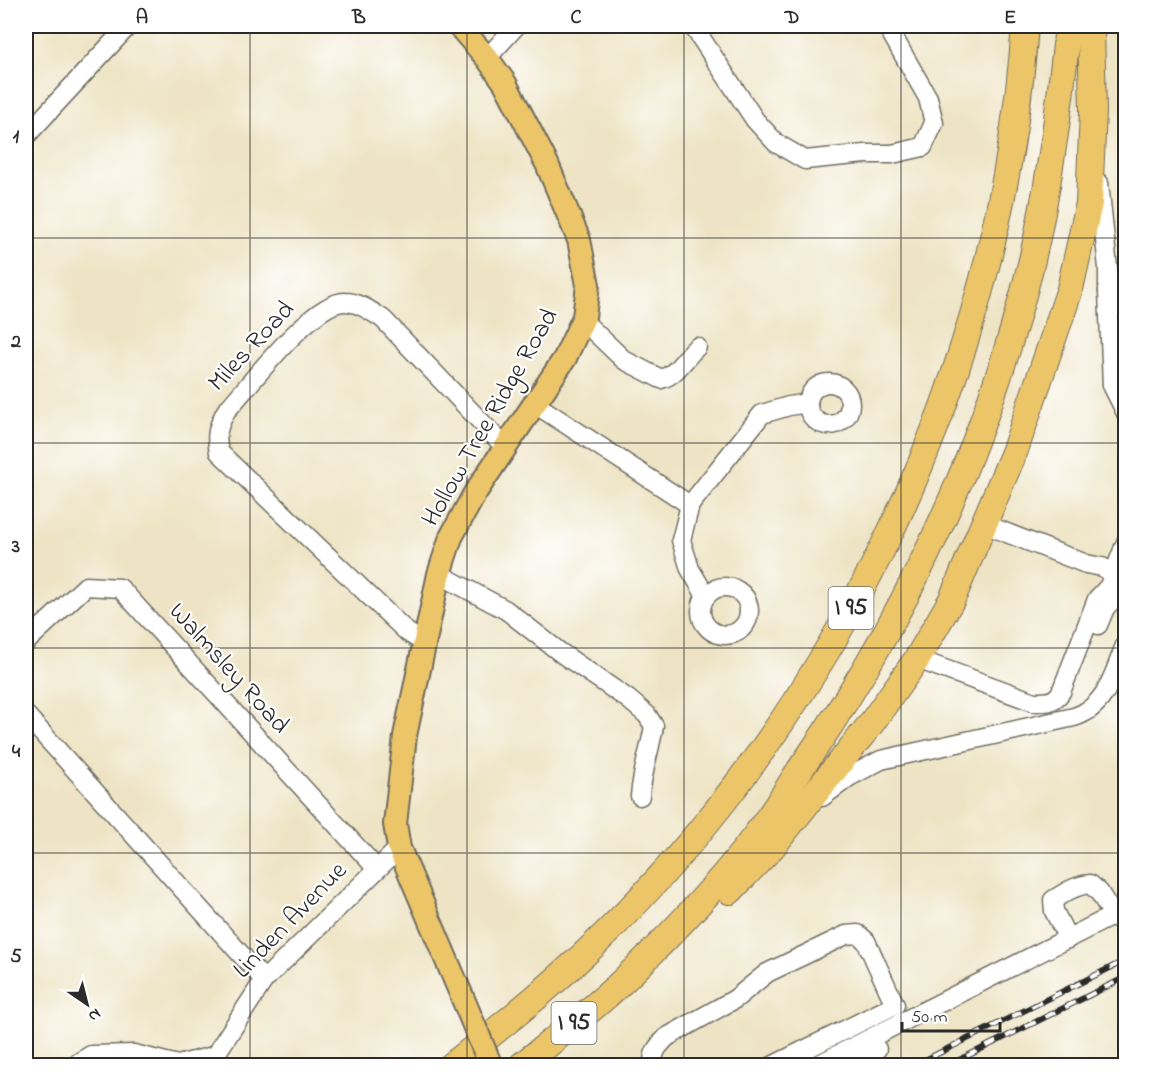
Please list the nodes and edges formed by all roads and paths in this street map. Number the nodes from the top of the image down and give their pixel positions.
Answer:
1 (128, 26) edge
2 (459, 26) edge
3 (516, 26) edge
4 (693, 26) edge
5 (887, 26) edge
6 (1025, 26) edge
7 (1068, 26) edge
8 (1091, 26) edge
9 (487, 58) junction
10 (1093, 111) junction
11 (26, 136) edge
12 (1108, 292) junction
13 (1125, 299) edge
14 (1125, 312) edge
15 (582, 320) junction
16 (697, 347) dead end
17 (808, 403) dead end
18 (535, 404) junction
19 (1125, 413) edge
20 (505, 447) junction
21 (690, 505) junction
22 (984, 524) junction
23 (1125, 542) edge
24 (439, 574) junction
25 (1121, 580) edge
26 (706, 596) dead end
27 (26, 642) edge
28 (1125, 643) edge
29 (426, 644) junction
30 (917, 658) junction
31 (26, 715) edge
32 (1062, 720) junction
33 (640, 796) dead end
34 (772, 847) junction
35 (399, 848) junction
36 (377, 869) junction
37 (1121, 915) edge
38 (1068, 939) junction
39 (625, 979) junction
40 (264, 980) junction
41 (210, 1061) edge
42 (74, 1065) edge
43 (451, 1065) edge
44 (491, 1065) edge
45 (521, 1065) edge
46 (653, 1065) edge
47 (771, 1065) edge
48 (815, 1065) edge
49 (844, 1065) edge

1 - 11 street
2 - 9 main road, Hollow Tree Ridge Road
3 - 9 street
4 - 5 street
6 - 43 highway, I 95
7 - 39 highway, I 95
8 - 10 highway
9 - 15 main road, Hollow Tree Ridge Road
10 - 12 street
10 - 22 highway
12 - 13 street
12 - 14 street
12 - 19 street
15 - 16 street
15 - 18 main road, Hollow Tree Ridge Road
17 - 21 street
18 - 20 main road, Hollow Tree Ridge Road
18 - 21 street
20 - 24 main road, Hollow Tree Ridge Road
20 - 29 street, Miles Road
21 - 26 street
22 - 25 street
22 - 30 highway
23 - 25 street
24 - 29 main road, Hollow Tree Ridge Road
24 - 33 street
25 - 30 street
25 - 32 street
27 - 36 street, Walmsley Road
28 - 32 street
29 - 35 main road, Hollow Tree Ridge Road
30 - 34 highway
31 - 40 street
32 - 34 street
34 - 39 highway
35 - 36 street, Linden Avenue
35 - 44 main road, Hollow Tree Ridge Road, bridge
36 - 40 street, Linden Avenue
37 - 38 street
37 - 38 street
37 - 49 street
38 - 48 street
39 - 45 highway, I 95
40 - 41 street, Linden Avenue
41 - 42 street
46 - 47 street

